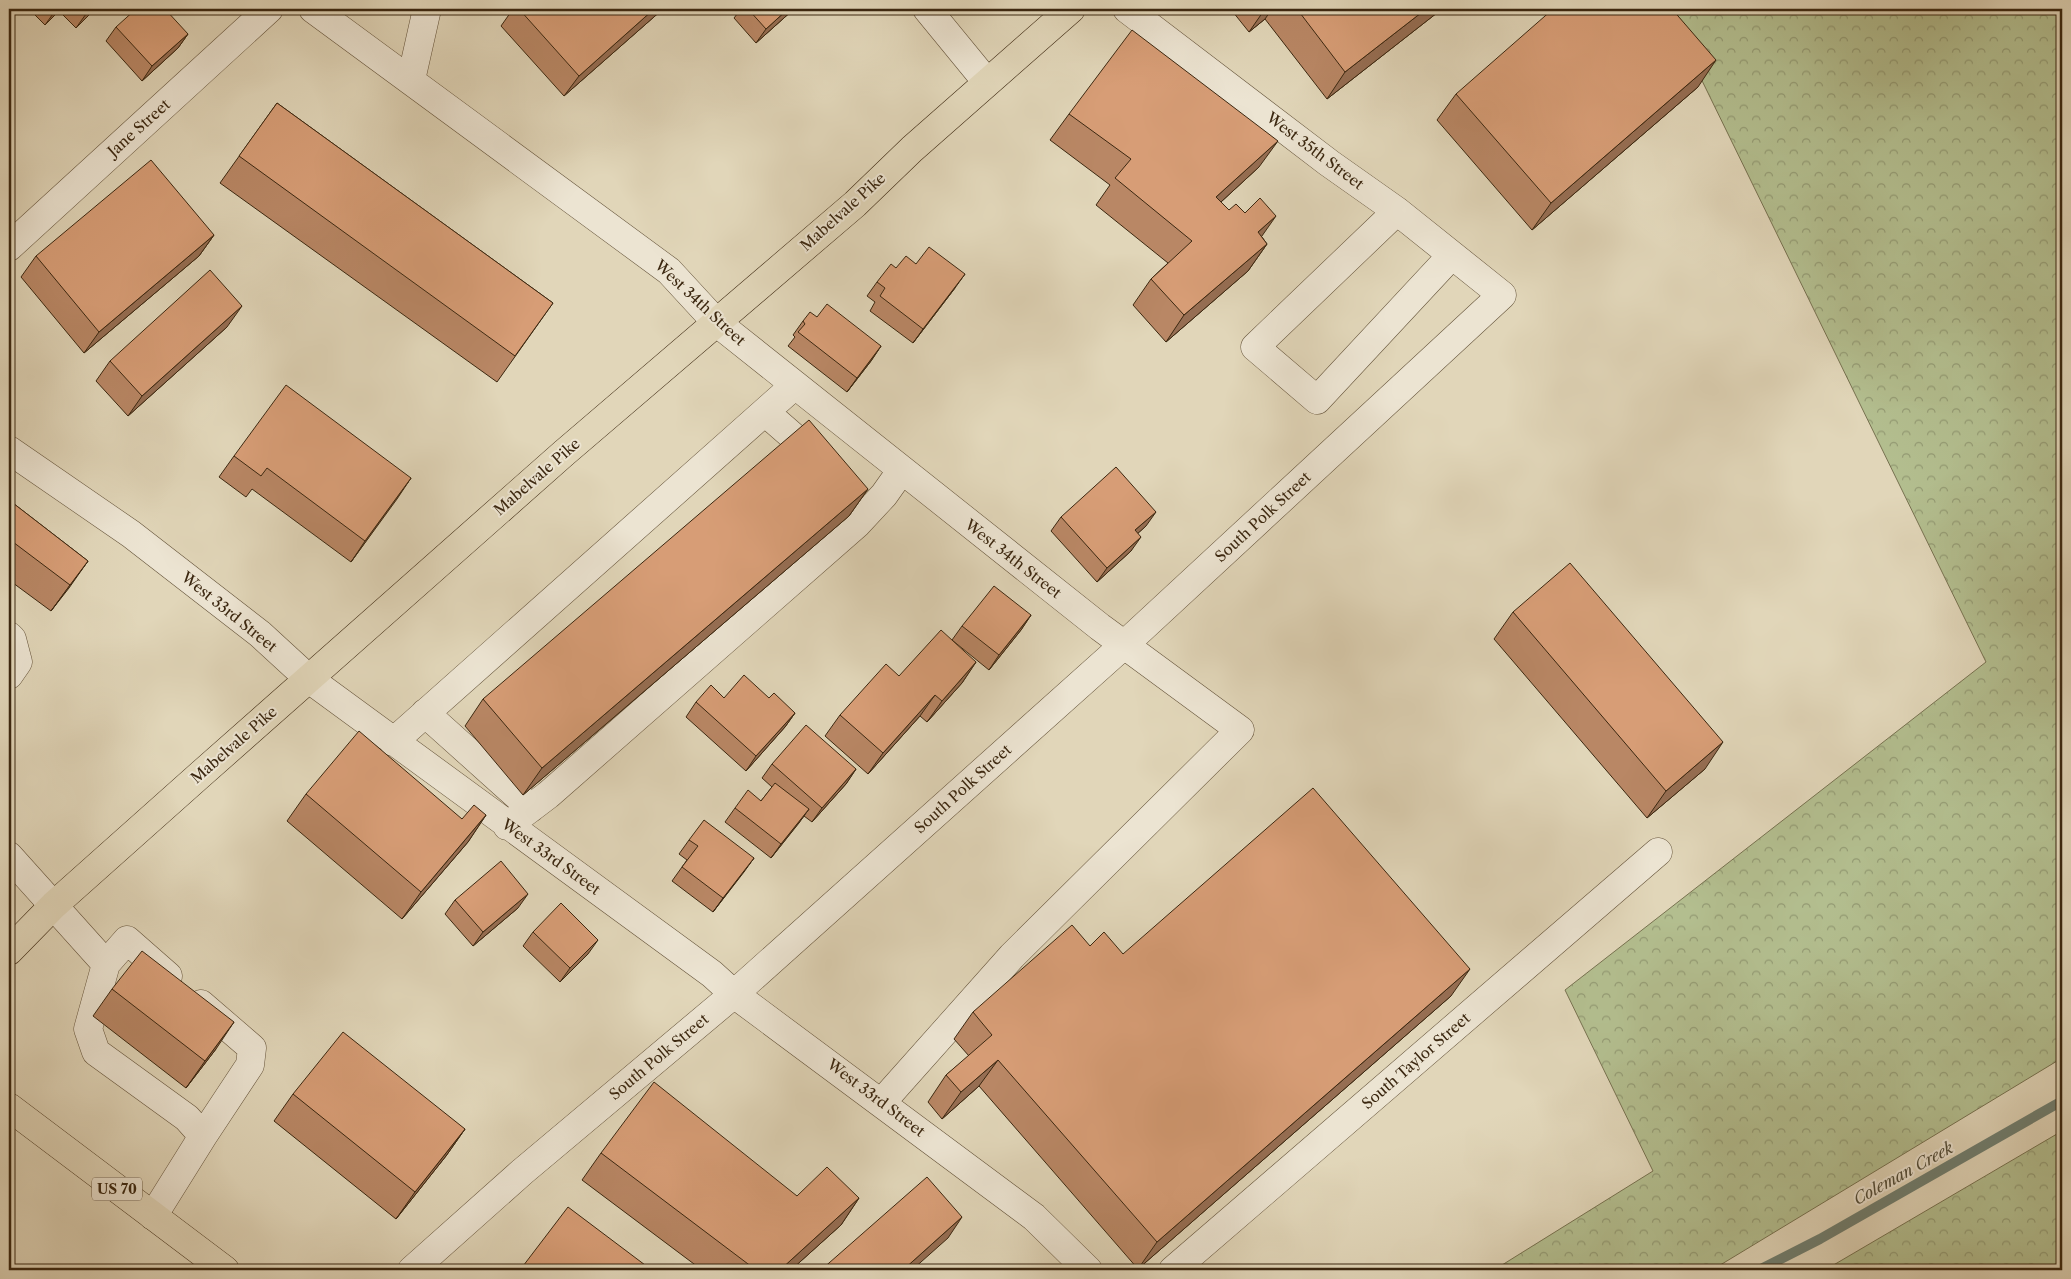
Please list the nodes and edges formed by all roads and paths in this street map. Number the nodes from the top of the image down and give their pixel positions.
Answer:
1 (269, 9) edge
2 (313, 9) edge
3 (427, 9) edge
4 (927, 9) edge
5 (1071, 9) edge
6 (1127, 9) edge
7 (411, 80) junction
8 (986, 81) junction
9 (1396, 211) junction
10 (9, 247) edge
11 (1452, 255) junction
12 (1502, 295) joint
13 (716, 322) junction
14 (795, 385) junction
15 (765, 412) junction
16 (9, 450) edge
17 (901, 471) junction
18 (873, 507) junction
19 (9, 636) edge
20 (1126, 644) junction
21 (9, 675) edge
22 (309, 679) junction
23 (425, 713) junction
24 (393, 742) junction
25 (531, 808) junction
26 (507, 826) junction
27 (1658, 852) dead end
28 (9, 856) edge
29 (54, 905) junction
30 (9, 951) edge
31 (106, 964) junction
32 (734, 994) junction
33 (882, 1102) junction
34 (9, 1107) edge
35 (203, 1136) junction
36 (153, 1216) junction
37 (225, 1270) edge
38 (412, 1270) edge
39 (1088, 1270) edge
40 (1173, 1270) edge

1 - 10 street, Jane Street
2 - 7 street, West 34th Street
3 - 7 street
4 - 8 street
5 - 8 main road, Mabelvale Pike
6 - 9 street, West 35th Street
7 - 13 street, West 34th Street
8 - 13 main road, Mabelvale Pike
9 - 11 street, West 35th Street
9 - 11 street
11 - 12 street, West 35th Street
12 - 20 street, South Polk Street
13 - 14 street, West 34th Street
13 - 22 main road, Mabelvale Pike
14 - 15 street
14 - 17 street, West 34th Street
15 - 18 street
15 - 23 street
16 - 22 street, West 33rd Street
17 - 18 street
17 - 20 street, West 34th Street
18 - 25 street
19 - 21 street
20 - 32 street, South Polk Street
20 - 33 street, West 34th Street
22 - 24 street, West 33rd Street
22 - 29 main road, Mabelvale Pike
23 - 24 street
23 - 25 street
24 - 26 street, West 33rd Street
25 - 26 street
26 - 32 street, West 33rd Street
27 - 40 street, South Taylor Street
28 - 29 street
29 - 30 main road, Mabelvale Pike
29 - 31 street
31 - 35 street
31 - 35 street
32 - 33 street, West 33rd Street
32 - 38 street, South Polk Street
33 - 39 street, West 33rd Street
34 - 36 main road, US 70
35 - 36 street
36 - 37 main road, US 70

